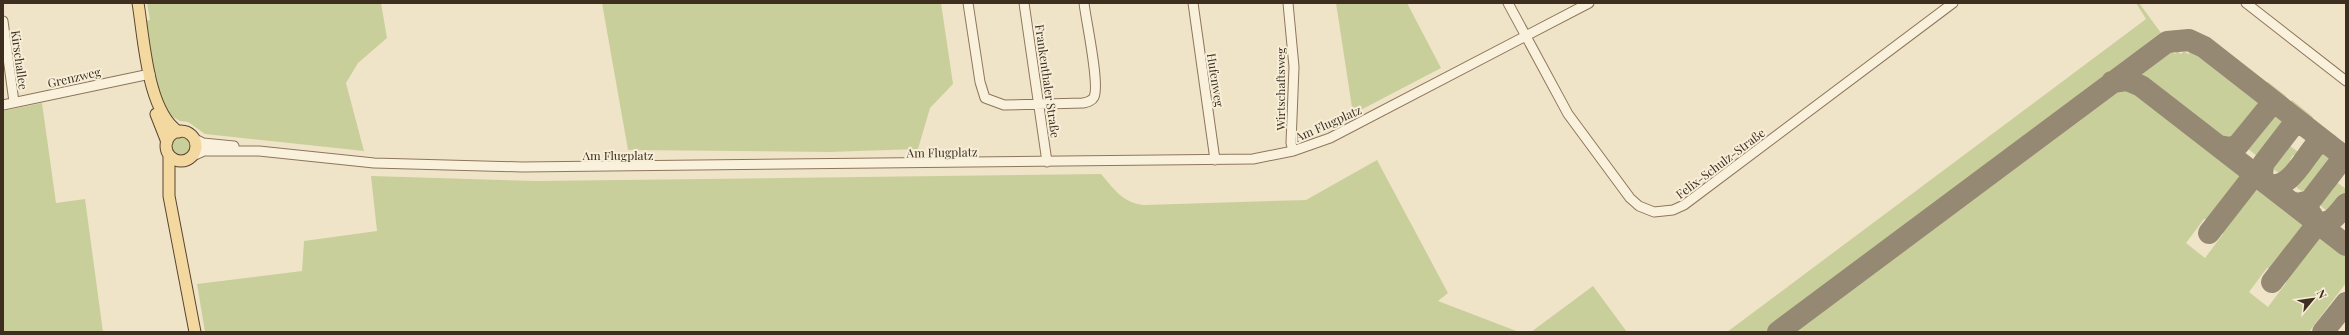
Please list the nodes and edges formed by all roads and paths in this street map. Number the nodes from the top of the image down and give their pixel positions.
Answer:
1 (138, 3) edge
2 (968, 3) edge
3 (1024, 3) edge
4 (1084, 3) edge
5 (1193, 3) edge
6 (1288, 3) edge
7 (1508, 3) edge
8 (1589, 3) edge
9 (1953, 3) edge
10 (2246, 3) edge
11 (3, 22) edge
12 (1526, 36) junction
13 (150, 74) junction
14 (2346, 81) edge
15 (14, 102) junction
16 (1039, 104) junction
17 (3, 105) edge
18 (179, 132) junction
19 (194, 138) junction
20 (167, 142) junction
21 (259, 150) junction
22 (1293, 151) junction
23 (169, 156) junction
24 (189, 158) junction
25 (1215, 160) junction
26 (1047, 162) junction
27 (173, 208) junction
28 (195, 332) edge

1 - 13 main road
2 - 16 street
3 - 16 street, Frankenthaler Straße
4 - 16 street
5 - 25 street, Hufenweg
6 - 22 street, Wirtschaftsweg
7 - 12 street, Felix-Schulz-Straße
8 - 12 street, Am Flugplatz
9 - 12 street, Felix-Schulz-Straße
10 - 14 street
11 - 15 street, Kirschallee
12 - 22 street, Am Flugplatz
13 - 15 street, Grenzweg
13 - 18 main road
13 - 20 main road
15 - 17 street, Grenzweg
16 - 26 street, Frankenthaler Straße
18 - 19 main road
18 - 20 main road
19 - 21 street, Am Flugplatz
19 - 24 main road
20 - 23 main road
21 - 24 street, Am Flugplatz
21 - 26 street, Am Flugplatz
22 - 25 street, Am Flugplatz
23 - 24 main road
23 - 27 main road
24 - 27 main road
25 - 26 street, Am Flugplatz
27 - 28 main road

